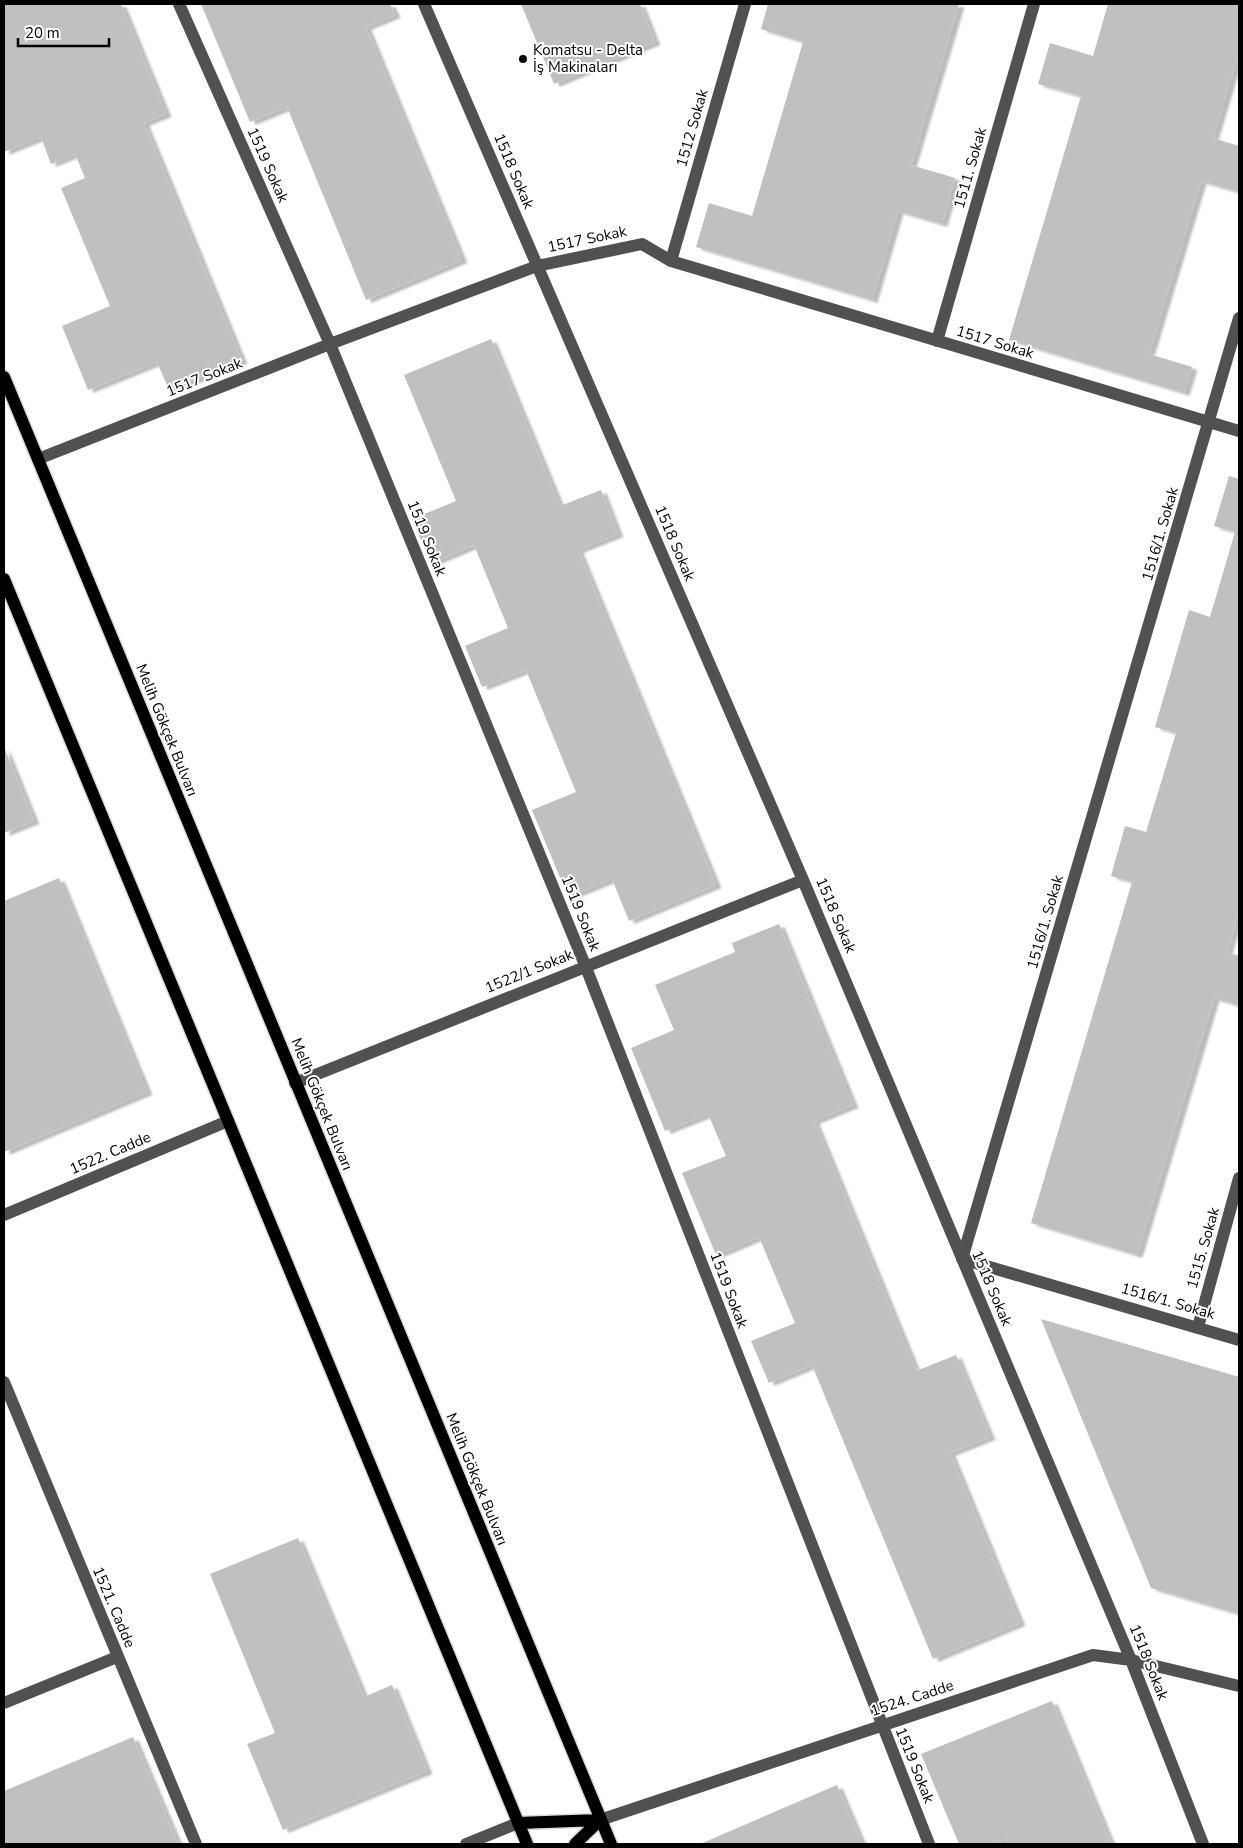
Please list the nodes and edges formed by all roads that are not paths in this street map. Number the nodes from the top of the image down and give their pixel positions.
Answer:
1 (179, 4) edge
2 (424, 4) edge
3 (745, 4) edge
4 (1034, 4) edge
5 (670, 262) junction
6 (538, 266) junction
7 (1239, 318) edge
8 (937, 341) junction
9 (330, 344) junction
10 (4, 377) edge
11 (1210, 422) junction
12 (1239, 431) edge
13 (38, 459) junction
14 (4, 579) edge
15 (803, 880) junction
16 (585, 965) junction
17 (295, 1083) junction
18 (228, 1121) junction
19 (1239, 1178) edge
20 (4, 1215) edge
21 (962, 1259) junction
22 (1198, 1327) junction
23 (1239, 1340) edge
24 (4, 1382) edge
25 (118, 1657) junction
26 (1131, 1660) junction
27 (1239, 1686) edge
28 (4, 1703) edge
29 (882, 1726) junction
30 (600, 1820) junction
31 (518, 1823) junction
32 (196, 1844) edge
33 (466, 1844) edge
34 (527, 1844) edge
35 (575, 1844) edge
36 (611, 1844) edge
37 (929, 1844) edge
38 (1203, 1844) edge

1 - 9 street, 1519 Sokak
2 - 6 street, 1518 Sokak
3 - 5 street, 1512 Sokak
4 - 8 street, 1511. Sokak
5 - 6 street, 1517 Sokak
5 - 8 street, 1517 Sokak
6 - 9 street, 1517 Sokak
6 - 15 street, 1518 Sokak
7 - 11 street, 1516/1. Sokak
8 - 11 street, 1517 Sokak
9 - 13 street, 1517 Sokak
9 - 16 street, 1519 Sokak
10 - 13 main road, Melih Gökçek Bulvarı
11 - 12 street, 1517 Sokak
11 - 21 street, 1516/1. Sokak
13 - 17 main road, Melih Gökçek Bulvarı
14 - 18 main road
15 - 16 street, 1522/1 Sokak
15 - 21 street, 1518 Sokak
16 - 17 street, 1522/1 Sokak
16 - 29 street, 1519 Sokak
17 - 30 main road, Melih Gökçek Bulvarı
18 - 20 street, 1522. Cadde
18 - 31 main road
19 - 22 street, 1515. Sokak
21 - 22 street, 1516/1. Sokak
21 - 26 street, 1518 Sokak
22 - 23 street, 1516/1. Sokak
24 - 25 street, 1521. Cadde
25 - 28 street
25 - 32 street, 1521. Cadde
26 - 27 street, 1524. Cadde
26 - 29 street, 1524. Cadde
26 - 38 street, 1518 Sokak
29 - 30 street, 1524. Cadde
29 - 37 street, 1519 Sokak
30 - 31 main road
30 - 35 main road
30 - 36 main road, Melih Gökçek Bulvarı
31 - 33 street
31 - 34 main road

